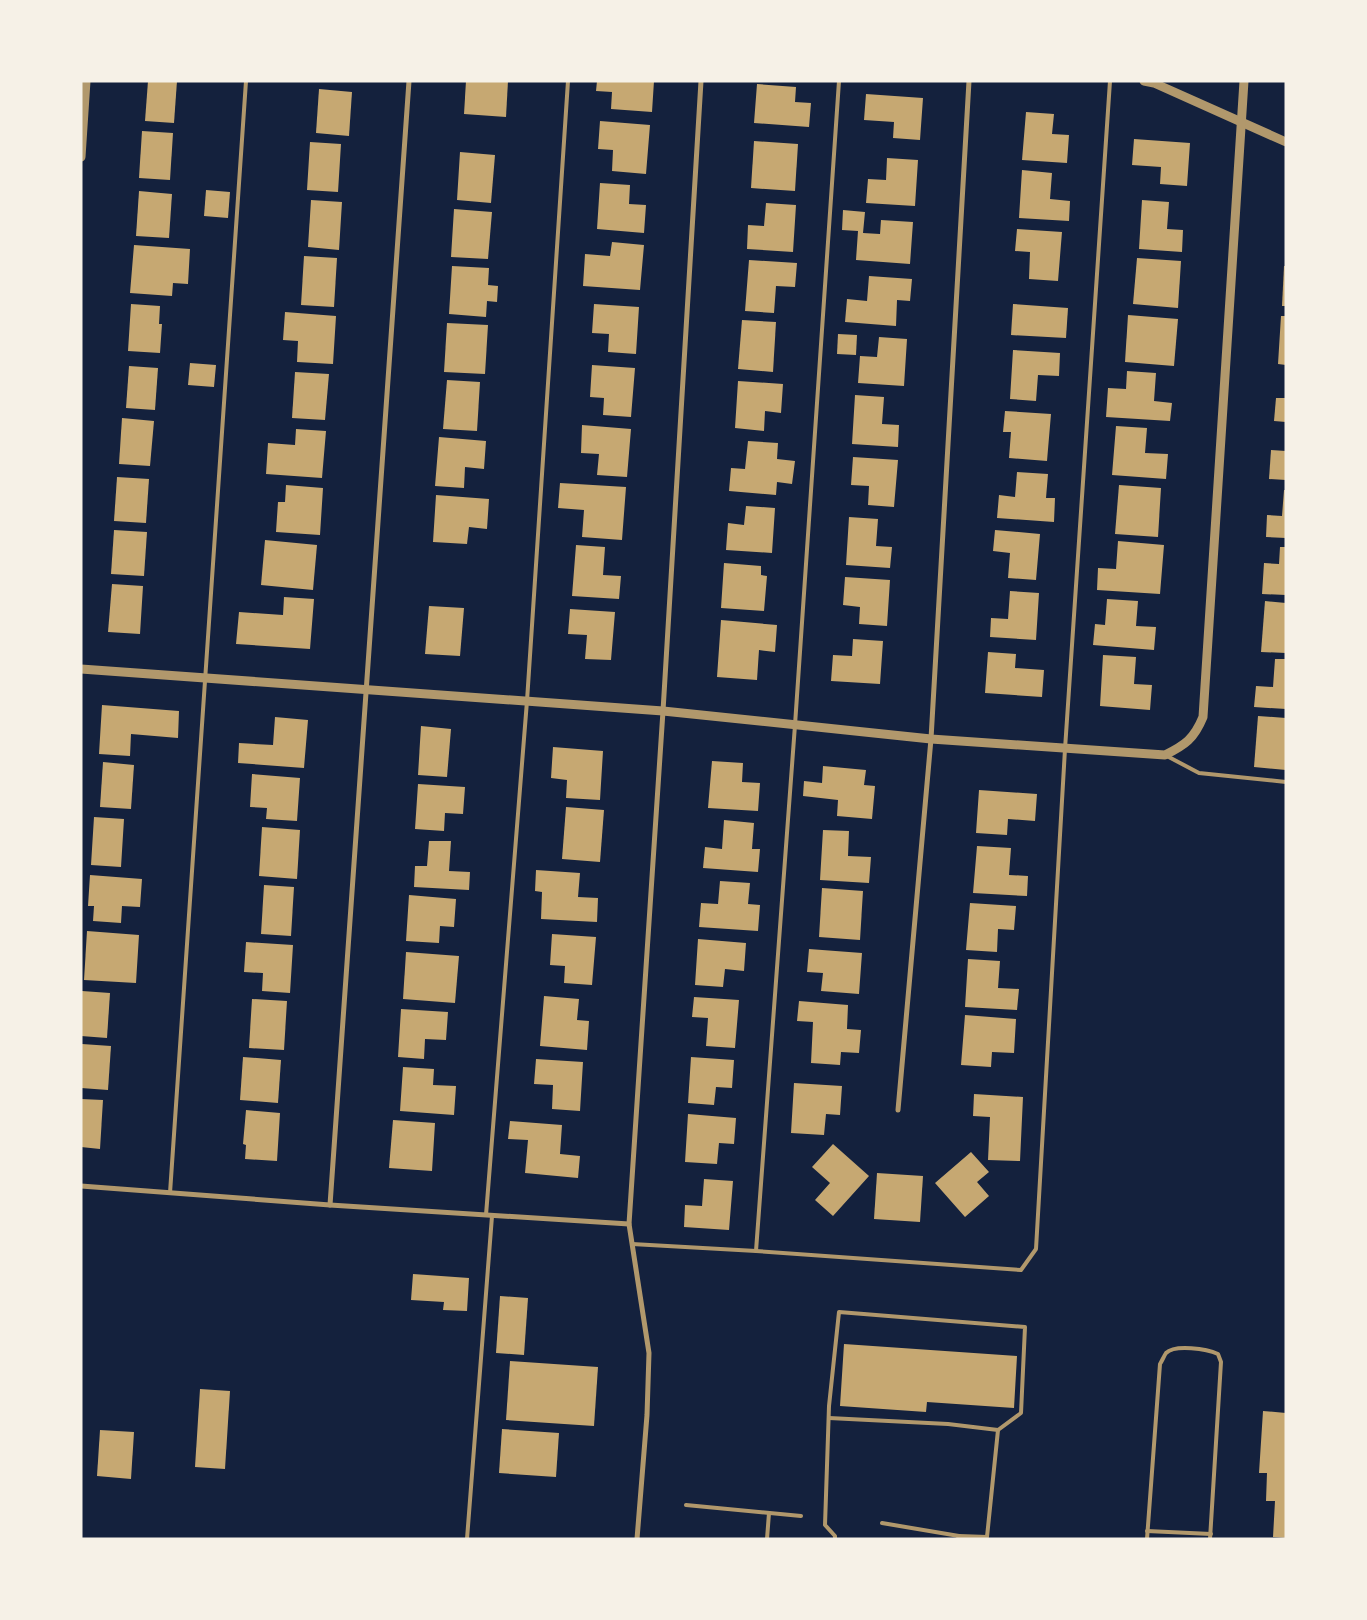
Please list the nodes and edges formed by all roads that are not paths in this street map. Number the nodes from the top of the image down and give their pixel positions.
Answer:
1 (86, 81) edge
2 (246, 81) edge
3 (409, 81) edge
4 (568, 81) edge
5 (701, 81) edge
6 (839, 81) edge
7 (969, 81) edge
8 (1110, 81) edge
9 (1144, 81) edge
10 (1244, 81) edge
11 (1242, 122) junction
12 (1286, 142) edge
13 (81, 157) edge
14 (81, 669) edge
15 (204, 678) junction
16 (366, 688) junction
17 (527, 701) junction
18 (663, 711) junction
19 (795, 725) junction
20 (931, 740) junction
21 (1066, 748) junction
22 (1165, 756) junction
23 (1286, 782) edge
24 (898, 1110) dead end
25 (81, 1186) edge
26 (170, 1193) junction
27 (330, 1205) junction
28 (489, 1215) junction
29 (629, 1224) junction
30 (632, 1244) junction
31 (756, 1251) junction
32 (829, 1418) junction
33 (998, 1430) junction
34 (686, 1505) dead end
35 (769, 1513) junction
36 (801, 1516) dead end
37 (882, 1523) dead end
38 (1147, 1531) junction
39 (959, 1537) edge
40 (1210, 1537) edge
41 (467, 1539) edge
42 (637, 1539) edge
43 (767, 1539) edge
44 (835, 1539) edge
45 (1147, 1539) edge

1 - 13 street
2 - 15 lane
3 - 16 street
4 - 17 lane
5 - 18 street
6 - 19 lane
7 - 20 street
8 - 21 lane
9 - 11 street
10 - 11 street
11 - 12 street
11 - 22 street
14 - 15 street
15 - 16 street
15 - 26 lane
16 - 17 street
16 - 27 street
17 - 18 street
17 - 28 lane
18 - 19 street
18 - 29 street
19 - 20 street
19 - 31 lane
20 - 21 street
20 - 24 street
21 - 22 street
21 - 31 lane
22 - 23 lane
25 - 26 street
26 - 27 street
27 - 28 street
28 - 29 street
28 - 41 lane
29 - 30 street
30 - 31 lane
30 - 42 street
32 - 33 lane
32 - 33 lane
32 - 44 lane
33 - 39 lane
34 - 35 lane
35 - 36 lane
35 - 43 lane
37 - 39 lane
38 - 40 lane
38 - 40 lane
38 - 45 lane

